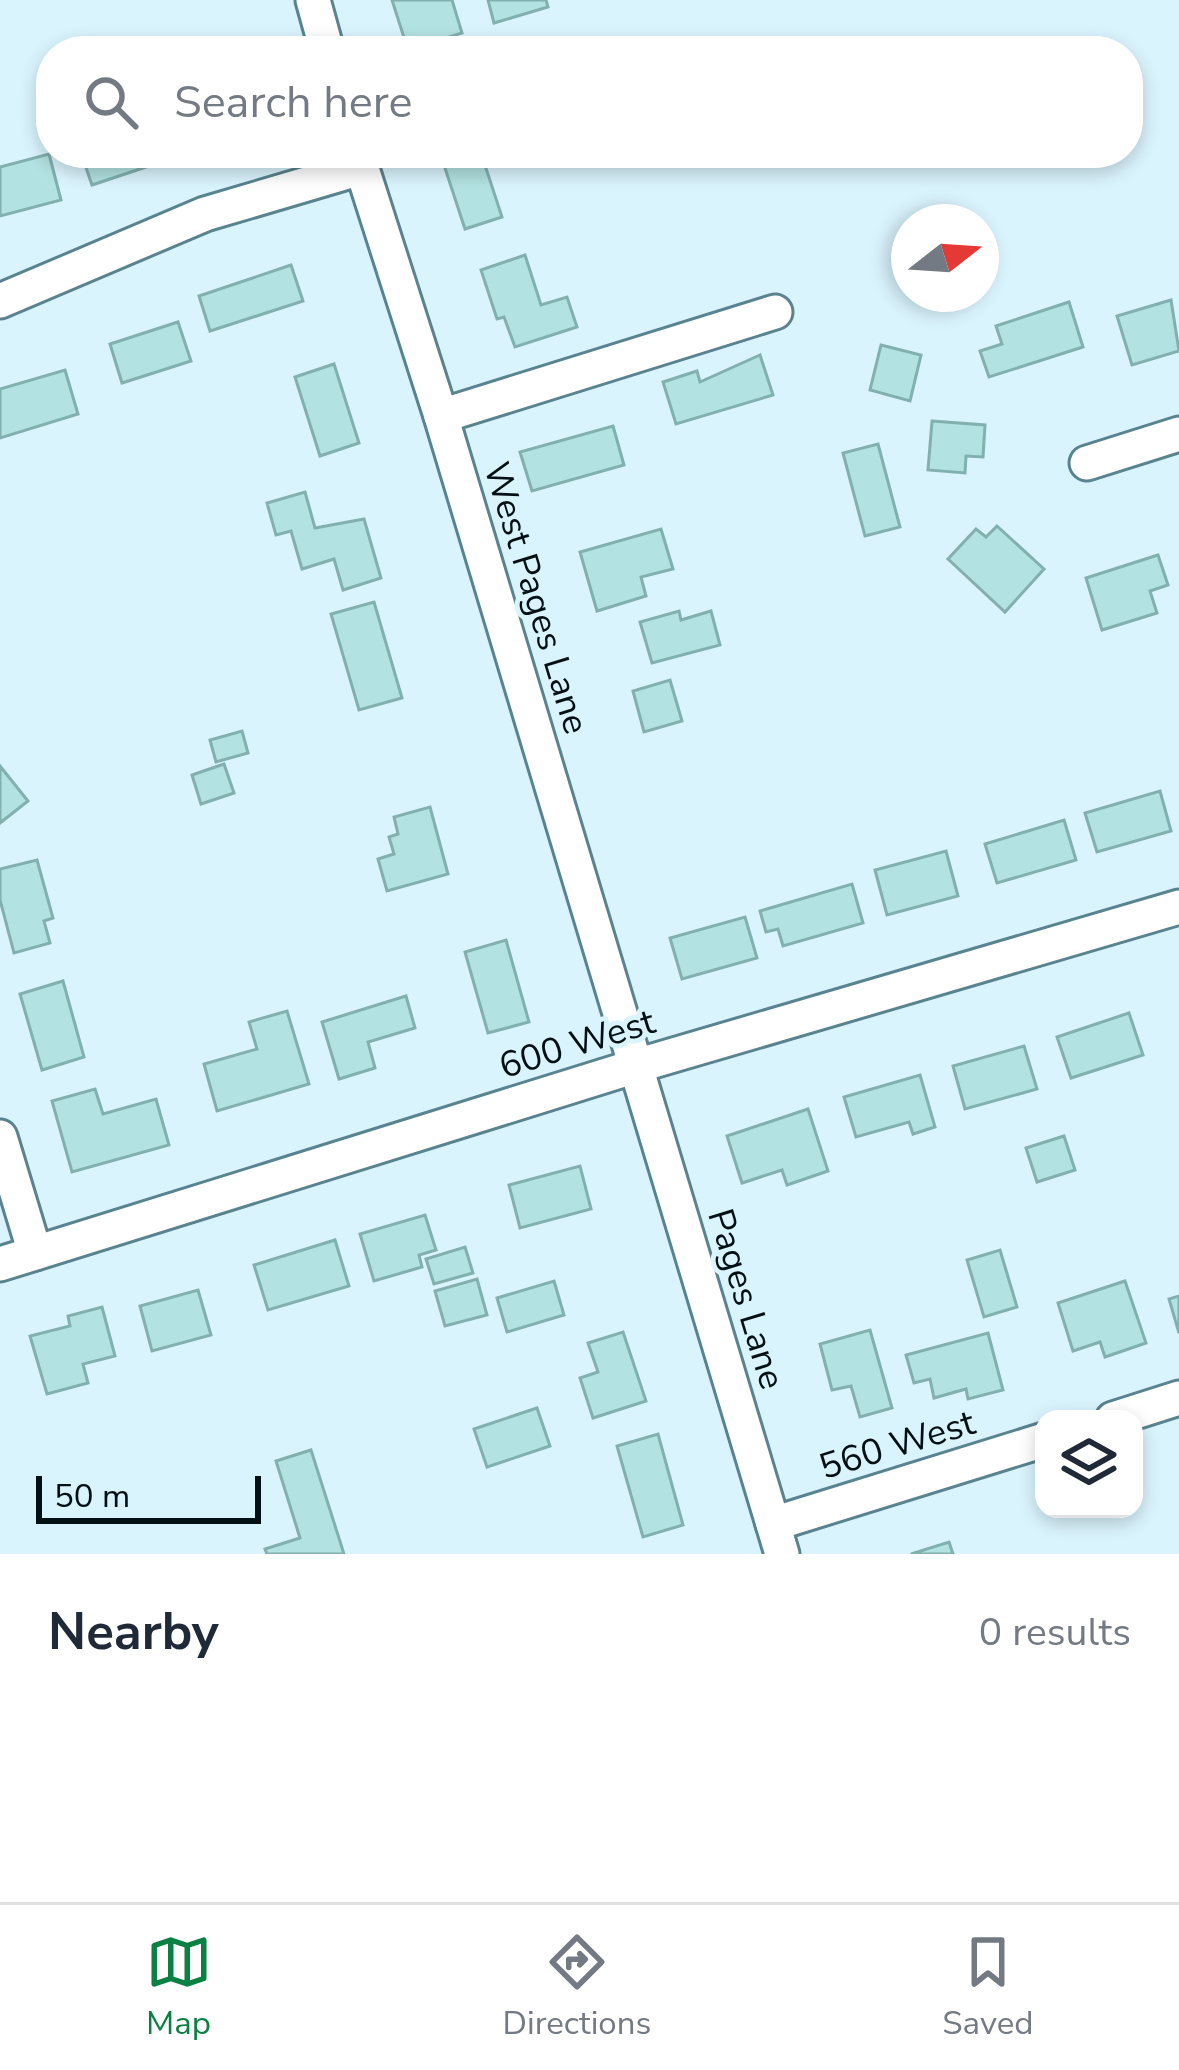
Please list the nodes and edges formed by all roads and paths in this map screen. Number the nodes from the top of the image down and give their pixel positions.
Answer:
1 (313, 0) edge
2 (323, 36) edge
3 (339, 168) edge
4 (361, 168) edge
5 (0, 301) edge
6 (775, 312) dead end
7 (441, 416) junction
8 (1179, 434) edge
9 (1087, 463) dead end
10 (1179, 907) edge
11 (636, 1066) junction
12 (0, 1137) edge
13 (35, 1253) junction
14 (0, 1264) edge
15 (1179, 1398) edge
16 (1141, 1410) edge
17 (1035, 1443) edge
18 (778, 1539) edge

1 - 2 street
3 - 5 street
4 - 7 street, West Pages Lane
6 - 7 street
7 - 11 street, West Pages Lane
8 - 9 street
10 - 11 street, 600 West
11 - 13 street, 600 West
11 - 18 street, Pages Lane
12 - 13 street
13 - 14 street, 600 West
15 - 16 street
17 - 18 street, 560 West

